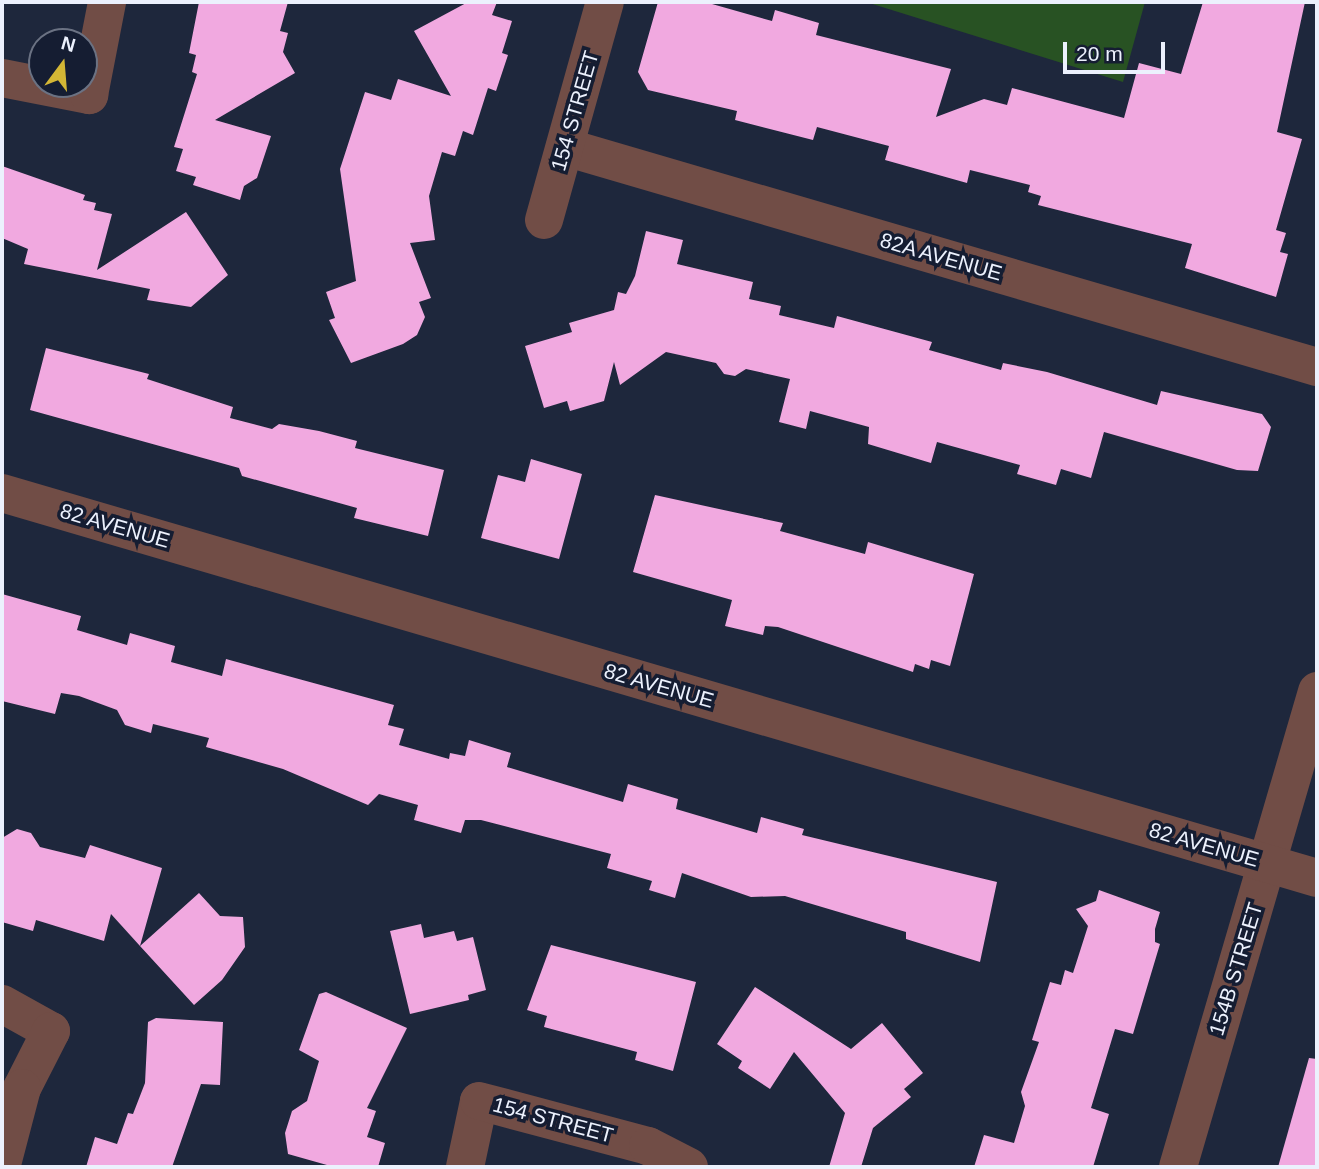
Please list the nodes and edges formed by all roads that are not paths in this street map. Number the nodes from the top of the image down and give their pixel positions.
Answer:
1 (107, 2) edge
2 (605, 2) edge
3 (2, 78) edge
4 (565, 147) junction
5 (544, 220) dead end
6 (1317, 368) edge
7 (2, 493) edge
8 (1317, 691) edge
9 (1268, 864) junction
10 (1317, 878) edge
11 (2, 1004) edge
12 (2, 1164) edge
13 (465, 1167) edge
14 (689, 1167) edge
15 (1178, 1167) edge

1 - 3 street
2 - 4 street, 154 STREET
4 - 5 street, 154 STREET
4 - 6 street, 82A AVENUE
7 - 9 street, 82 AVENUE
8 - 9 street, 154B STREET
9 - 10 street, 82 AVENUE
9 - 15 street, 154B STREET
11 - 12 street
13 - 14 street, 154 STREET

